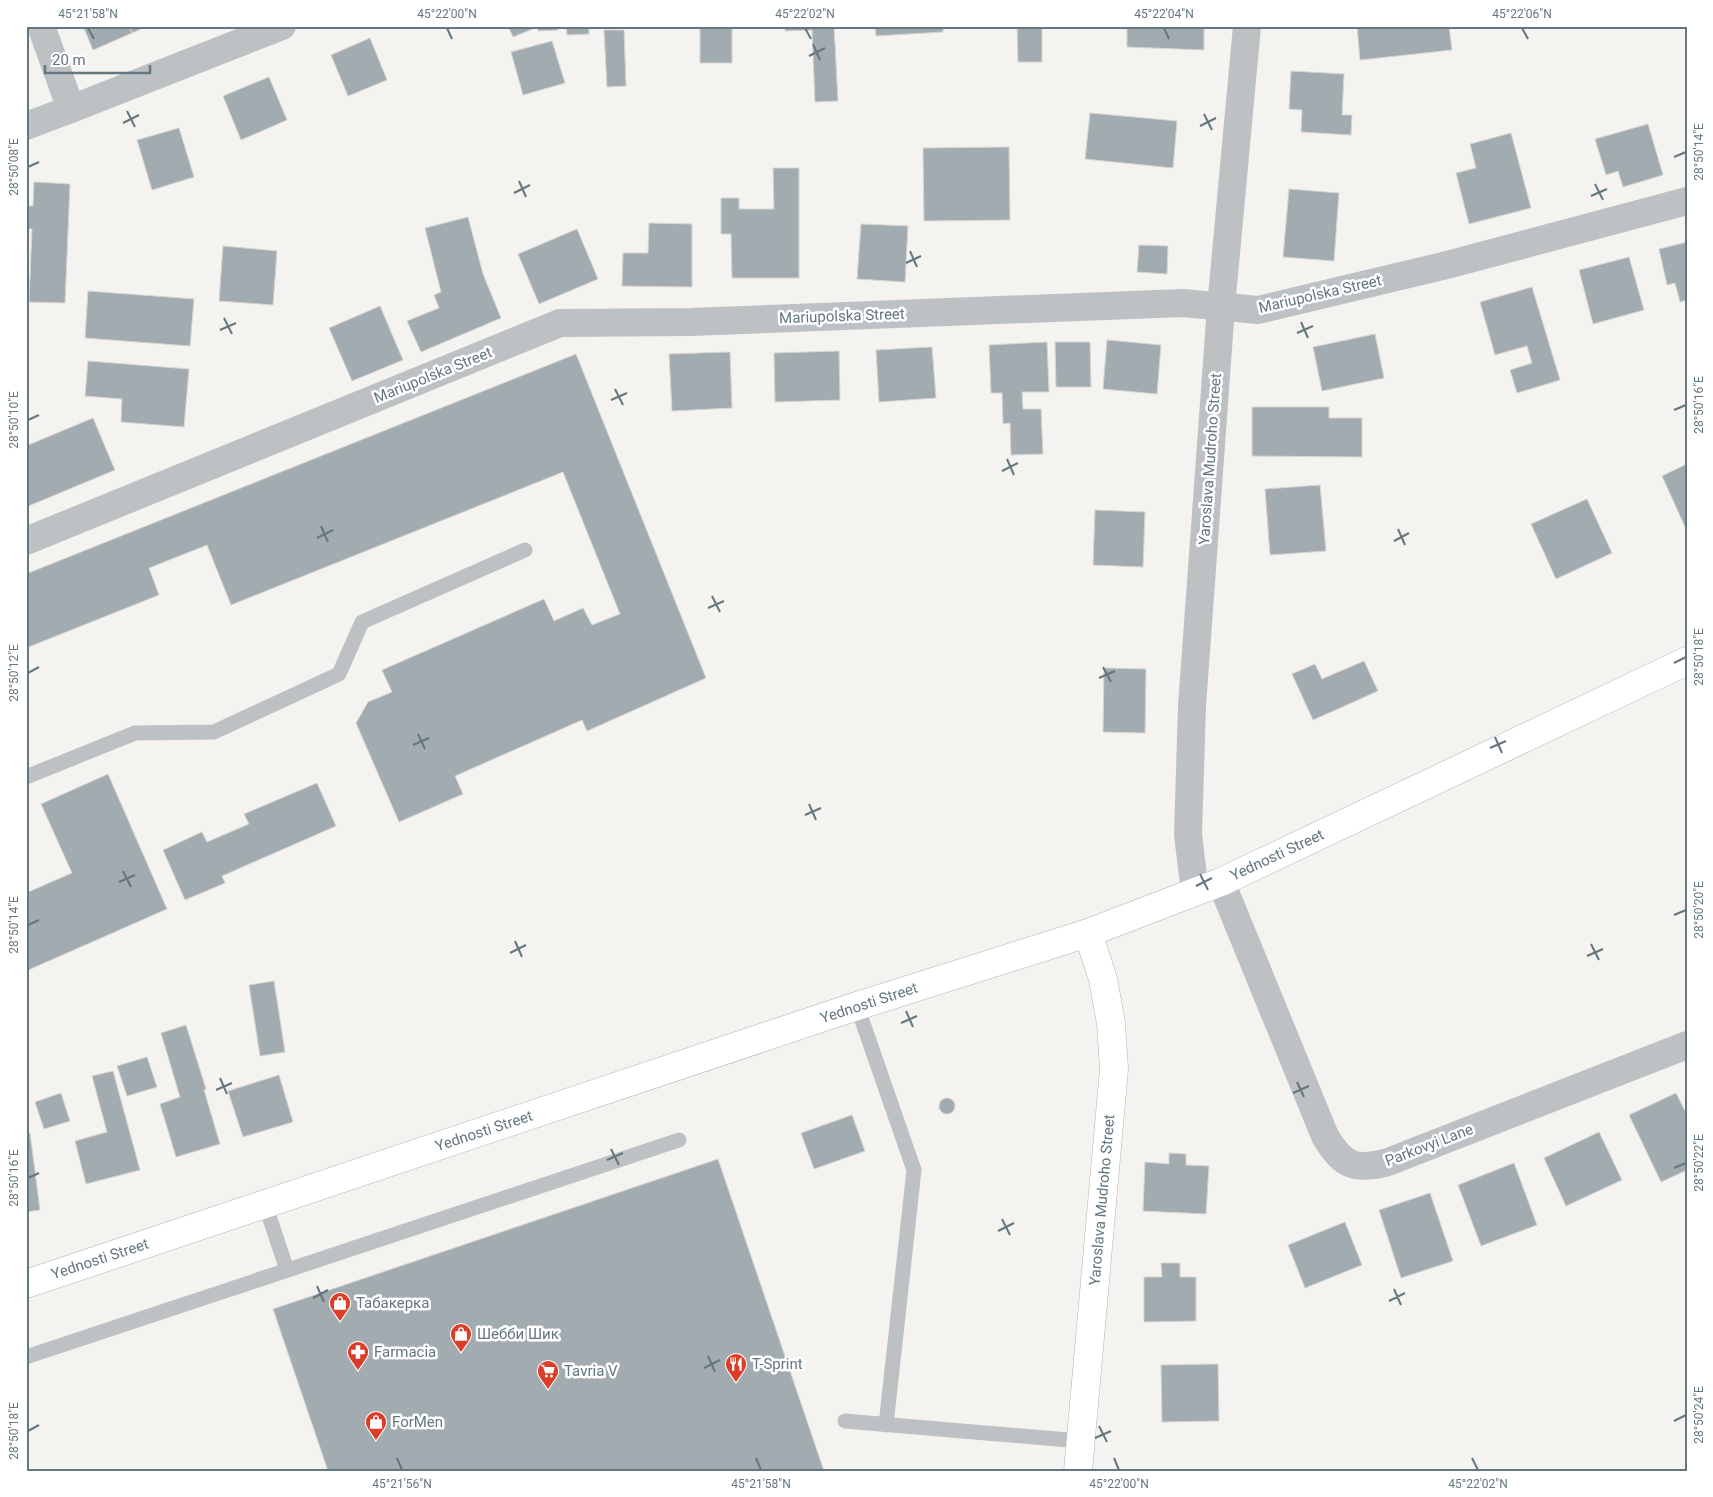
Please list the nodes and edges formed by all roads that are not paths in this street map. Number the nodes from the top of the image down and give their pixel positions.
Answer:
1 (41, 26) edge
2 (282, 26) edge
3 (1247, 26) edge
4 (71, 109) junction
5 (26, 126) edge
6 (1687, 201) edge
7 (1221, 307) junction
8 (26, 541) edge
9 (525, 550) dead end
10 (1687, 661) edge
11 (26, 777) edge
12 (1221, 882) junction
13 (1195, 892) junction
14 (1088, 933) junction
15 (857, 1006) junction
16 (1687, 1044) edge
17 (680, 1140) dead end
18 (265, 1204) junction
19 (287, 1270) junction
20 (26, 1284) edge
21 (26, 1356) edge
22 (845, 1421) dead end
23 (886, 1425) junction
24 (1081, 1441) junction
25 (1078, 1471) edge

1 - 4 street
2 - 4 street
3 - 7 street, Yaroslava Mudroho Street
4 - 5 street
6 - 7 street, Mariupolska Street
7 - 8 street, Mariupolska Street
7 - 13 street, Yaroslava Mudroho Street
9 - 11 lane
10 - 12 main road, Yednosti Street
12 - 13 main road, Yednosti Street
12 - 16 street, Parkovyi Lane
13 - 14 main road, Yednosti Street
14 - 15 main road, Yednosti Street
14 - 24 main road, Yaroslava Mudroho Street
15 - 18 main road, Yednosti Street
15 - 23 lane
17 - 19 lane
18 - 19 lane
18 - 20 main road, Yednosti Street
19 - 21 lane
22 - 23 lane
23 - 24 lane
24 - 25 main road, Yaroslava Mudroho Street

